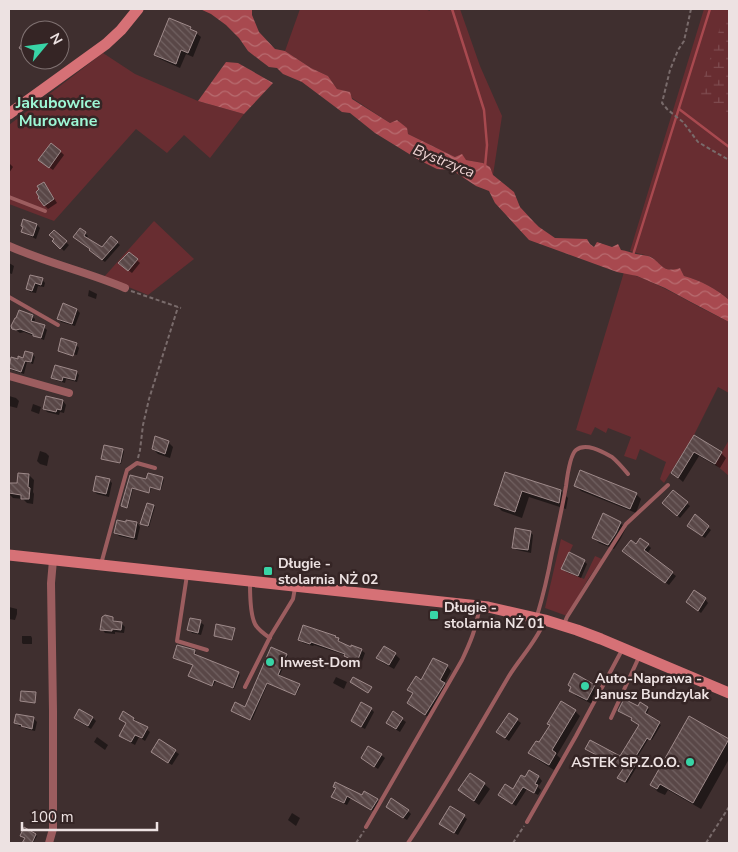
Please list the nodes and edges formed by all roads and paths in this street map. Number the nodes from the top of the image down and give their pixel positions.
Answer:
1 (138, 9) edge
2 (691, 9) edge
3 (9, 114) edge
4 (729, 160) edge
5 (9, 197) edge
6 (45, 211) dead end
7 (9, 246) edge
8 (125, 288) joint
9 (9, 297) edge
10 (58, 325) dead end
11 (9, 376) edge
12 (68, 393) dead end
13 (137, 463) junction
14 (155, 468) dead end
15 (628, 474) dead end
16 (668, 485) dead end
17 (9, 555) edge
18 (53, 560) junction
19 (100, 566) junction
20 (186, 575) junction
21 (250, 582) junction
22 (296, 586) junction
23 (480, 606) junction
24 (541, 619) junction
25 (564, 625) junction
26 (270, 638) junction
27 (624, 648) junction
28 (207, 650) dead end
29 (640, 655) junction
30 (244, 687) dead end
31 (729, 693) edge
32 (611, 718) dead end
33 (729, 807) edge
34 (527, 822) joint
35 (366, 827) joint
36 (49, 843) edge
37 (356, 843) edge
38 (408, 843) edge
39 (513, 843) edge
40 (706, 843) edge

1 - 3 main road
2 - 4 path
5 - 6 lane
7 - 8 street
8 - 13 path
9 - 10 lane
11 - 12 street
13 - 14 lane
13 - 19 lane
15 - 24 lane
16 - 25 lane
17 - 18 main road
18 - 19 main road
18 - 36 street
19 - 20 main road
20 - 21 main road
20 - 28 lane
21 - 22 main road
21 - 26 lane
22 - 23 main road
22 - 26 lane
23 - 24 main road
23 - 35 lane
24 - 25 main road
24 - 38 lane
25 - 27 main road
26 - 30 lane
27 - 29 main road
27 - 34 lane
29 - 31 main road
29 - 32 lane
33 - 40 path
34 - 39 path
35 - 37 path

